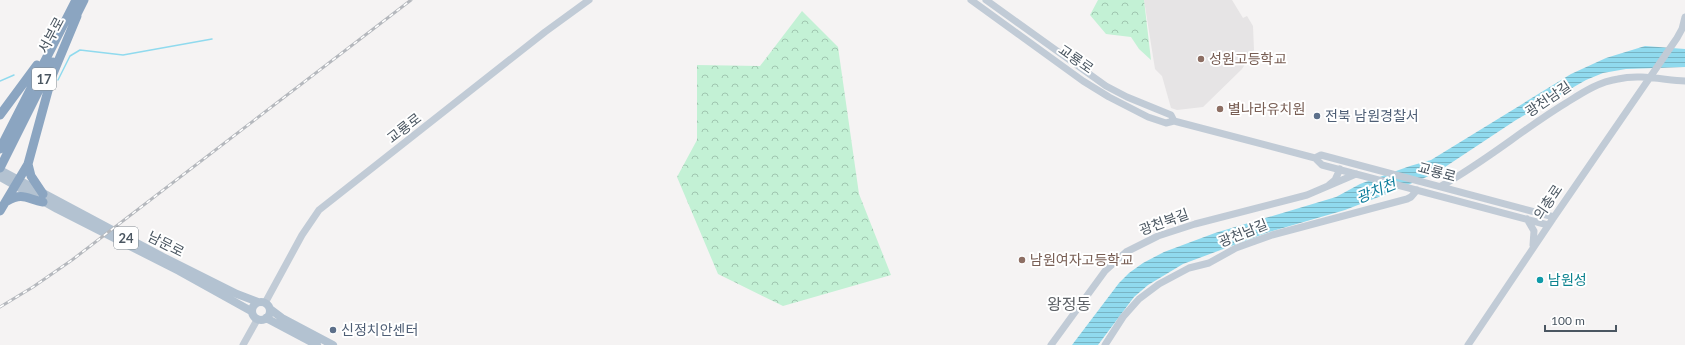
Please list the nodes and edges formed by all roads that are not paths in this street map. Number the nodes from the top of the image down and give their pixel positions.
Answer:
1 (76, 0) edge
2 (84, 0) edge
3 (589, 0) edge
4 (971, 0) edge
5 (986, 0) edge
6 (73, 15) junction
7 (1685, 17) edge
8 (1650, 77) junction
9 (1685, 81) edge
10 (0, 115) edge
11 (1174, 120) junction
12 (0, 149) edge
13 (1315, 158) junction
14 (28, 164) junction
15 (0, 169) edge
16 (1340, 169) junction
17 (1356, 174) junction
18 (0, 177) edge
19 (17, 183) junction
20 (1328, 186) junction
21 (1441, 186) junction
22 (1417, 190) junction
23 (43, 198) junction
24 (7, 201) junction
25 (0, 211) edge
26 (1554, 217) junction
27 (1527, 219) junction
28 (1548, 225) junction
29 (1531, 251) junction
30 (264, 304) junction
31 (251, 311) junction
32 (266, 318) junction
33 (257, 320) junction
34 (316, 341) edge
35 (243, 345) edge
36 (333, 345) edge
37 (1051, 345) edge
38 (1105, 345) edge
39 (1468, 345) edge

1 - 6 highway, 서부로 / 17
2 - 6 highway, 서부로 / 17
3 - 30 street, 교룡로
4 - 11 street, 교룡로
5 - 11 street, 교룡로
6 - 10 highway
6 - 12 highway, 서부로 / 17
6 - 14 highway
6 - 15 highway, 서부로 / 17
7 - 8 street, 의총로
8 - 9 street, 광천남길
8 - 21 street, 광천남길
8 - 26 street, 의총로
11 - 13 street, 교룡로
13 - 16 street, 교룡로
13 - 21 street, 교룡로
14 - 19 highway
14 - 23 highway
15 - 19 main road, 남문로 / 24
16 - 17 street, 교룡로
16 - 20 street
17 - 20 street, 광천북길
17 - 22 street, 교룡로
18 - 19 main road, 남문로 / 24
19 - 23 main road, 남문로 / 24
19 - 24 highway
20 - 37 street, 광천북길
21 - 26 street, 교룡로
22 - 27 street, 교룡로
22 - 38 street, 광천남길
23 - 24 highway
23 - 30 main road, 남문로 / 24
23 - 31 main road, 남문로 / 24
24 - 25 highway
26 - 28 street, 의총로
27 - 28 street, 교룡로
27 - 29 street
28 - 29 street, 의총로
29 - 39 street, 의총로
30 - 31 main road
30 - 32 main road
30 - 34 main road, 남문로 / 24
31 - 33 main road, 남문로 / 24
32 - 33 main road
32 - 34 main road, 남문로 / 24
33 - 35 street
34 - 36 main road, 남문로 / 24

